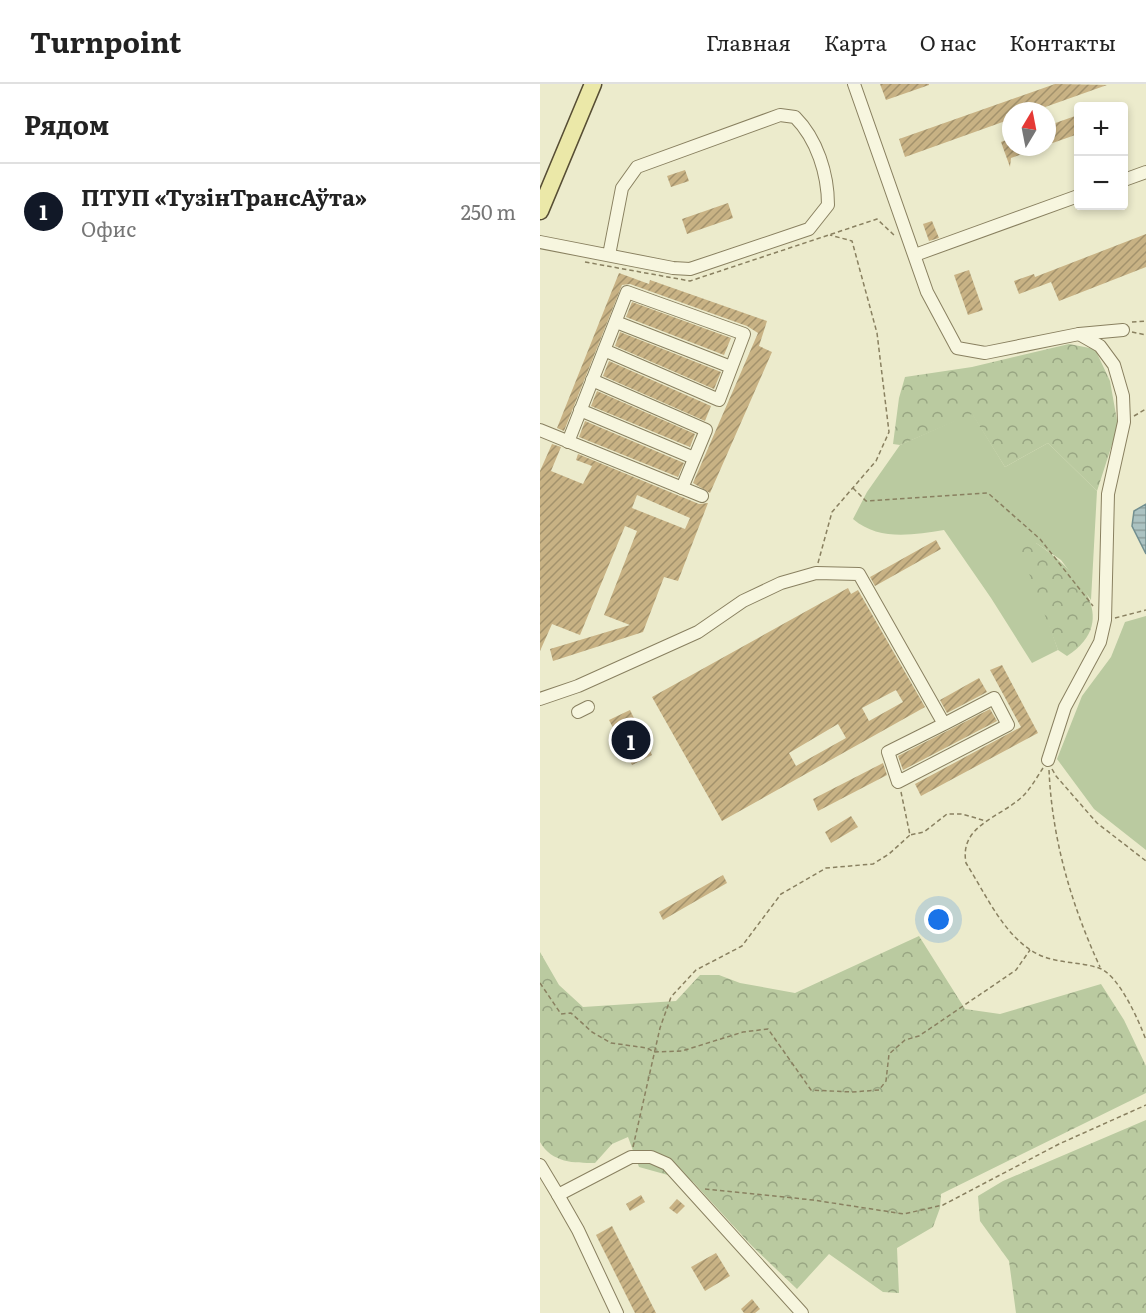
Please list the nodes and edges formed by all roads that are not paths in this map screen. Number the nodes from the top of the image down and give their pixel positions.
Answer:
1 (593, 84) edge
2 (854, 84) edge
3 (1146, 172) edge
4 (1128, 179) edge
5 (1074, 197) edge
6 (540, 211) edge
7 (540, 242) edge
8 (609, 255) junction
9 (915, 255) junction
10 (616, 322) junction
11 (1123, 330) road end
12 (1079, 334) junction
13 (604, 350) junction
14 (731, 368) junction
15 (592, 380) junction
16 (580, 410) junction
17 (540, 430) edge
18 (568, 442) junction
19 (694, 458) junction
20 (682, 488) junction
21 (702, 496) dead end
22 (540, 699) edge
23 (944, 724) junction
24 (1048, 760) road end
25 (540, 1165) edge
26 (558, 1195) junction
27 (617, 1313) edge
28 (802, 1313) edge

1 - 6 main road
2 - 9 street
3 - 4 street
5 - 9 street
7 - 8 street
8 - 8 street
9 - 12 street
10 - 13 street
10 - 14 street
10 - 14 street
11 - 12 street
12 - 24 street
13 - 14 street
13 - 15 street
15 - 16 street
15 - 19 street
16 - 18 street
16 - 19 street
17 - 18 street
18 - 20 street
19 - 20 street
20 - 21 street
22 - 23 street
23 - 23 street
25 - 26 street
26 - 27 street
26 - 28 street

